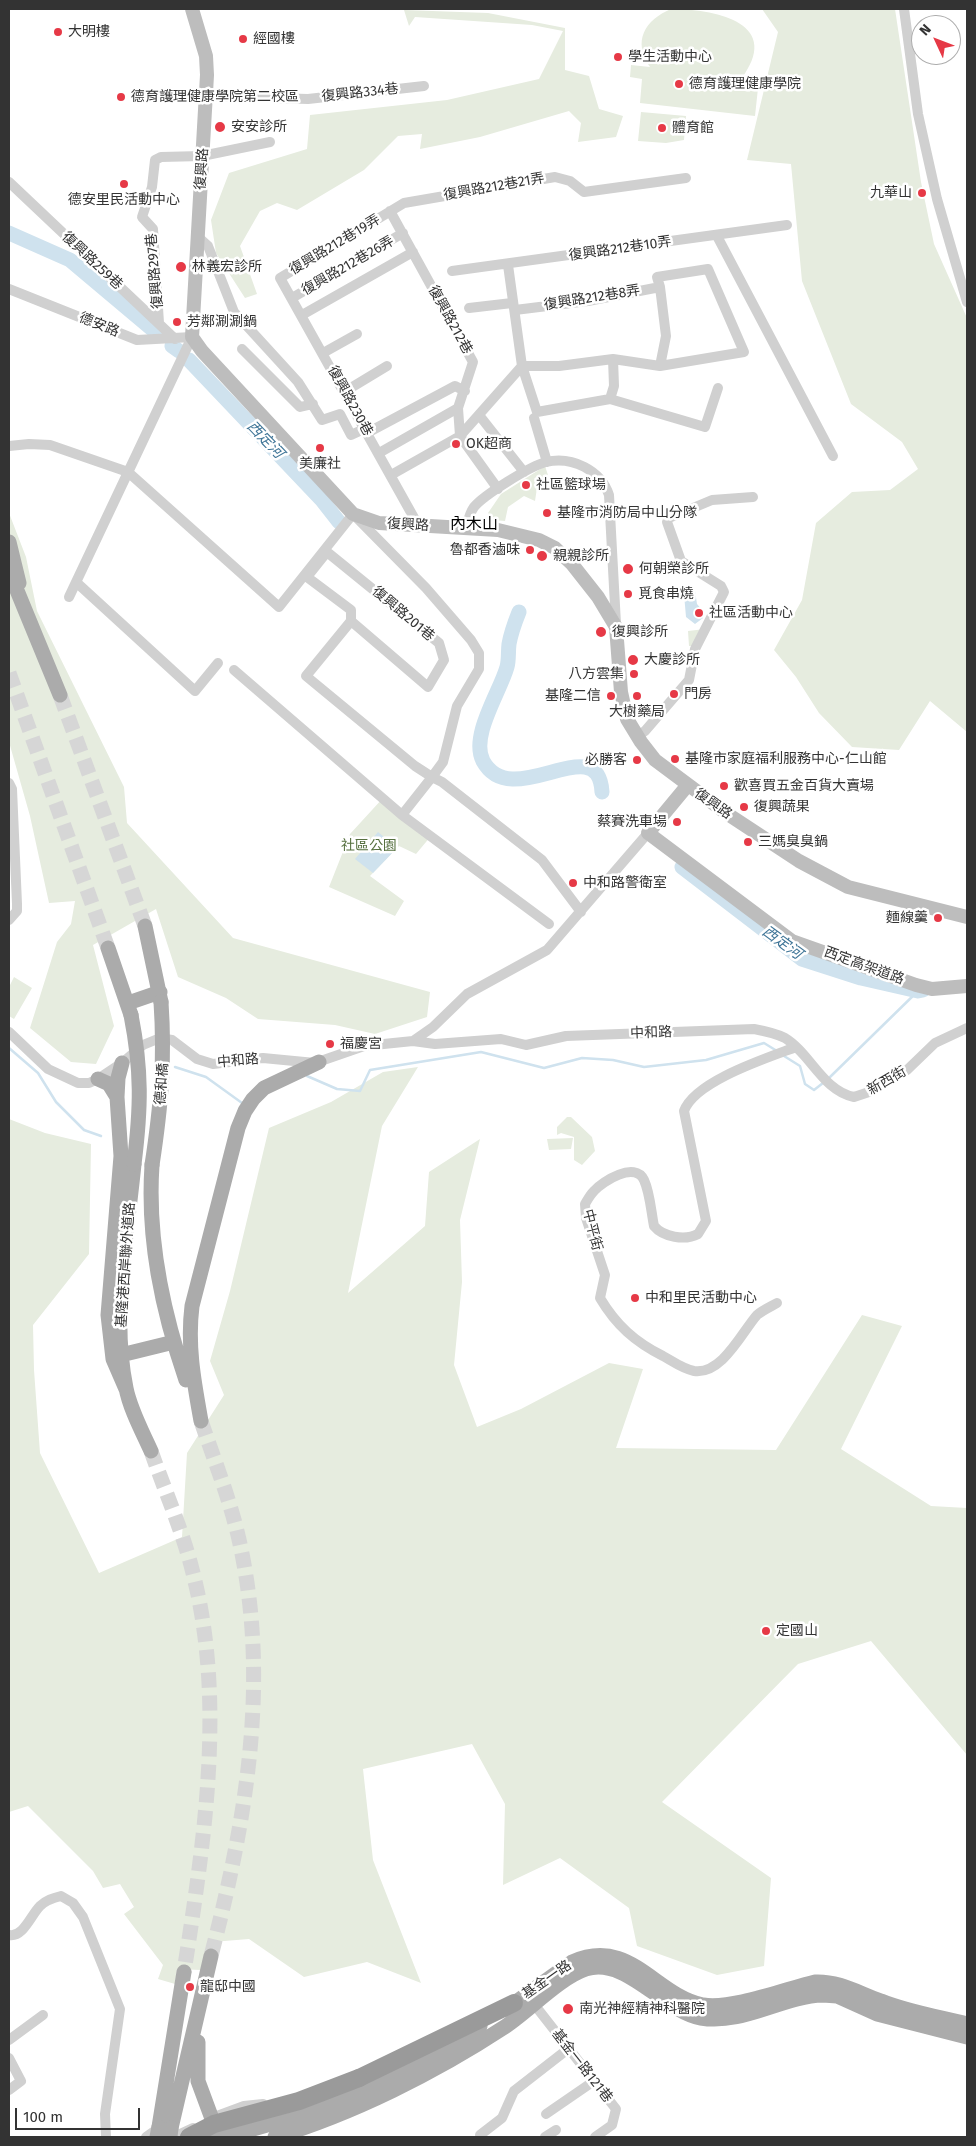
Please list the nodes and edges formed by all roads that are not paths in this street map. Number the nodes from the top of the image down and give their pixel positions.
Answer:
1 (192, 9) edge
2 (904, 9) edge
3 (424, 86) dead end
4 (206, 96) junction
5 (270, 142) dead end
6 (202, 156) junction
7 (686, 178) dead end
8 (9, 182) edge
9 (390, 211) junction
10 (787, 225) dead end
11 (403, 233) junction
12 (198, 236) junction
13 (717, 236) junction
14 (412, 252) junction
15 (508, 265) junction
16 (452, 271) dead end
17 (280, 278) joint
18 (658, 282) junction
19 (9, 289) edge
20 (292, 298) junction
21 (967, 302) edge
22 (513, 306) junction
23 (469, 308) dead end
24 (302, 315) junction
25 (159, 324) junction
26 (357, 334) dead end
27 (192, 337) junction
28 (175, 339) junction
29 (242, 349) dead end
30 (323, 353) junction
31 (613, 359) junction
32 (387, 366) dead end
33 (522, 366) junction
34 (660, 366) junction
35 (718, 388) dead end
36 (465, 391) junction
37 (344, 392) junction
38 (610, 399) junction
39 (313, 404) junction
40 (458, 408) junction
41 (480, 414) junction
42 (534, 418) dead end
43 (366, 431) junction
44 (460, 436) junction
45 (9, 446) edge
46 (379, 453) junction
47 (833, 456) dead end
48 (546, 462) junction
49 (128, 472) junction
50 (524, 472) junction
51 (391, 475) junction
52 (498, 489) junction
53 (753, 497) dead end
54 (353, 514) junction
55 (418, 525) junction
56 (466, 529) junction
57 (376, 530) junction
58 (9, 542) edge
59 (9, 571) edge
60 (76, 582) junction
61 (69, 597) dead end
62 (27, 613) junction
63 (352, 621) junction
64 (616, 627) junction
65 (218, 663) dead end
66 (234, 670) dead end
67 (60, 695) tunnel mouth
68 (637, 736) junction
69 (432, 777) junction
70 (9, 783) edge
71 (687, 786) junction
72 (402, 815) junction
73 (653, 837) junction
74 (581, 912) junction
75 (967, 917) edge
76 (9, 920) edge
77 (550, 924) dead end
78 (145, 926) tunnel mouth
79 (108, 948) tunnel mouth
80 (967, 986) edge
81 (161, 997) junction
82 (130, 1009) junction
83 (433, 1027) junction
84 (967, 1028) edge
85 (9, 1032) edge
86 (772, 1032) junction
87 (413, 1041) junction
88 (435, 1044) junction
89 (796, 1046) junction
90 (775, 1053) junction
91 (319, 1062) joint
92 (122, 1063) junction
93 (295, 1069) junction
94 (817, 1069) joint
95 (98, 1079) junction
96 (117, 1097) junction
97 (134, 1164) joint
98 (152, 1165) joint
99 (777, 1304) dead end
100 (174, 1342) junction
101 (121, 1354) junction
102 (126, 1389) junction
103 (151, 1451) tunnel mouth
104 (9, 1935) edge
105 (212, 1956) tunnel mouth
106 (184, 1972) tunnel mouth
107 (201, 2003) junction
108 (524, 2004) junction
109 (43, 2015) dead end
110 (967, 2024) edge
111 (967, 2037) edge
112 (9, 2040) edge
113 (568, 2050) junction
114 (9, 2058) edge
115 (594, 2081) junction
116 (9, 2090) edge
117 (331, 2111) junction
118 (546, 2114) dead end
119 (211, 2119) junction
120 (556, 2130) dead end
121 (171, 2134) edge
122 (480, 2135) dead end
123 (106, 2137) edge
124 (146, 2137) edge
125 (219, 2137) edge
126 (225, 2137) edge
127 (275, 2137) edge
128 (545, 2137) edge
129 (595, 2137) edge

1 - 4 street, 復興路
2 - 21 street
3 - 4 street, 復興路334巷
4 - 6 street, 復興路
5 - 6 street, 復興路297巷
6 - 12 street, 復興路
6 - 25 street, 復興路297巷
7 - 9 street, 復興路212巷21弄
8 - 25 street, 復興路259巷
9 - 11 street, 復興路212巷
9 - 17 street, 復興路212巷19弄
10 - 13 street, 復興路212巷10弄
11 - 14 street, 復興路212巷
11 - 20 street, 復興路212巷26弄
12 - 27 street, 復興路
12 - 39 street
13 - 15 street, 復興路212巷10弄
13 - 47 street
14 - 24 street
14 - 36 street, 復興路212巷
15 - 16 street, 復興路212巷10弄
15 - 22 street
17 - 20 street, 復興路230巷
18 - 22 street, 復興路212巷8弄
18 - 34 street
18 - 34 street, 復興路212巷8弄
19 - 28 street, 德安路
20 - 24 street, 復興路230巷
22 - 23 street, 復興路212巷8弄
22 - 33 street
24 - 30 street, 復興路230巷
25 - 28 street, 復興路259巷
26 - 30 street
27 - 28 street, 德安路
27 - 49 street
27 - 54 street, 復興路
29 - 39 street
30 - 37 street, 復興路230巷
31 - 33 street
31 - 34 street
31 - 38 street
32 - 37 street
33 - 38 street
33 - 41 street
35 - 38 street
36 - 40 street, 復興路212巷
36 - 43 street
37 - 43 street, 復興路230巷
39 - 43 street
40 - 44 street, 復興路212巷
40 - 46 street
41 - 44 street
41 - 50 street
42 - 48 street
43 - 46 street, 復興路230巷
44 - 51 street
44 - 52 street
45 - 49 street
46 - 51 street, 復興路230巷
48 - 50 street
48 - 64 street
49 - 54 street
49 - 60 street
50 - 52 street
51 - 55 street, 復興路230巷
52 - 56 street
53 - 68 street
54 - 57 street, 復興路
55 - 56 street, 復興路
55 - 57 street, 復興路
56 - 64 street, 復興路
57 - 69 street, 復興路201巷
58 - 62 main road
59 - 62 main road
60 - 61 street
60 - 65 street
62 - 67 main road
63 - 63 street, 復興路201巷
63 - 69 street
64 - 68 street, 復興路
66 - 72 street
68 - 71 street, 復興路
69 - 72 street, 復興路201巷
69 - 74 street
70 - 76 street
71 - 73 street, 中和路
71 - 75 street, 復興路
72 - 77 street
73 - 74 street, 中和路
73 - 80 street, 西定高架道路
74 - 83 street, 中和路
78 - 81 main road
79 - 82 main road
81 - 82 main road
81 - 98 main road, 德和橋, bridge
82 - 97 main road, 德和橋, bridge
83 - 87 street, 中和路
83 - 88 street
84 - 94 street, 新西街
85 - 95 street, 中和路
86 - 88 street, 中和路
86 - 89 street, 中和路
86 - 90 street
87 - 88 street, 中和路
87 - 91 street, 中和路
89 - 90 street, 中平街
89 - 94 street, 中和路
90 - 99 street, 中平街
91 - 93 main road
92 - 93 street, 中和路
92 - 95 street, 中和路
92 - 96 main road
93 - 100 main road, 基隆港西岸聯外道路
95 - 96 main road
96 - 102 main road
97 - 101 main road, 基隆港西岸聯外道路
98 - 100 main road, 基隆港西岸聯外道路
100 - 101 main road
101 - 102 main road, 基隆港西岸聯外道路
102 - 103 main road, 基隆港西岸聯外道路
104 - 123 street
105 - 107 main road
106 - 121 main road
107 - 119 main road
107 - 121 main road
108 - 110 main road, 基金一路
108 - 111 main road, 基金一路
108 - 113 street, 基金一路121巷
108 - 117 main road, 基金一路
108 - 121 highway, bridge
109 - 112 street
113 - 115 street, 基金一路121巷
113 - 122 street
114 - 116 street
115 - 118 street
115 - 129 street, 基金一路121巷
117 - 119 street
117 - 126 main road, 基金一路
117 - 127 main road, 基金一路
119 - 121 street
119 - 125 main road
120 - 128 street
121 - 124 street

